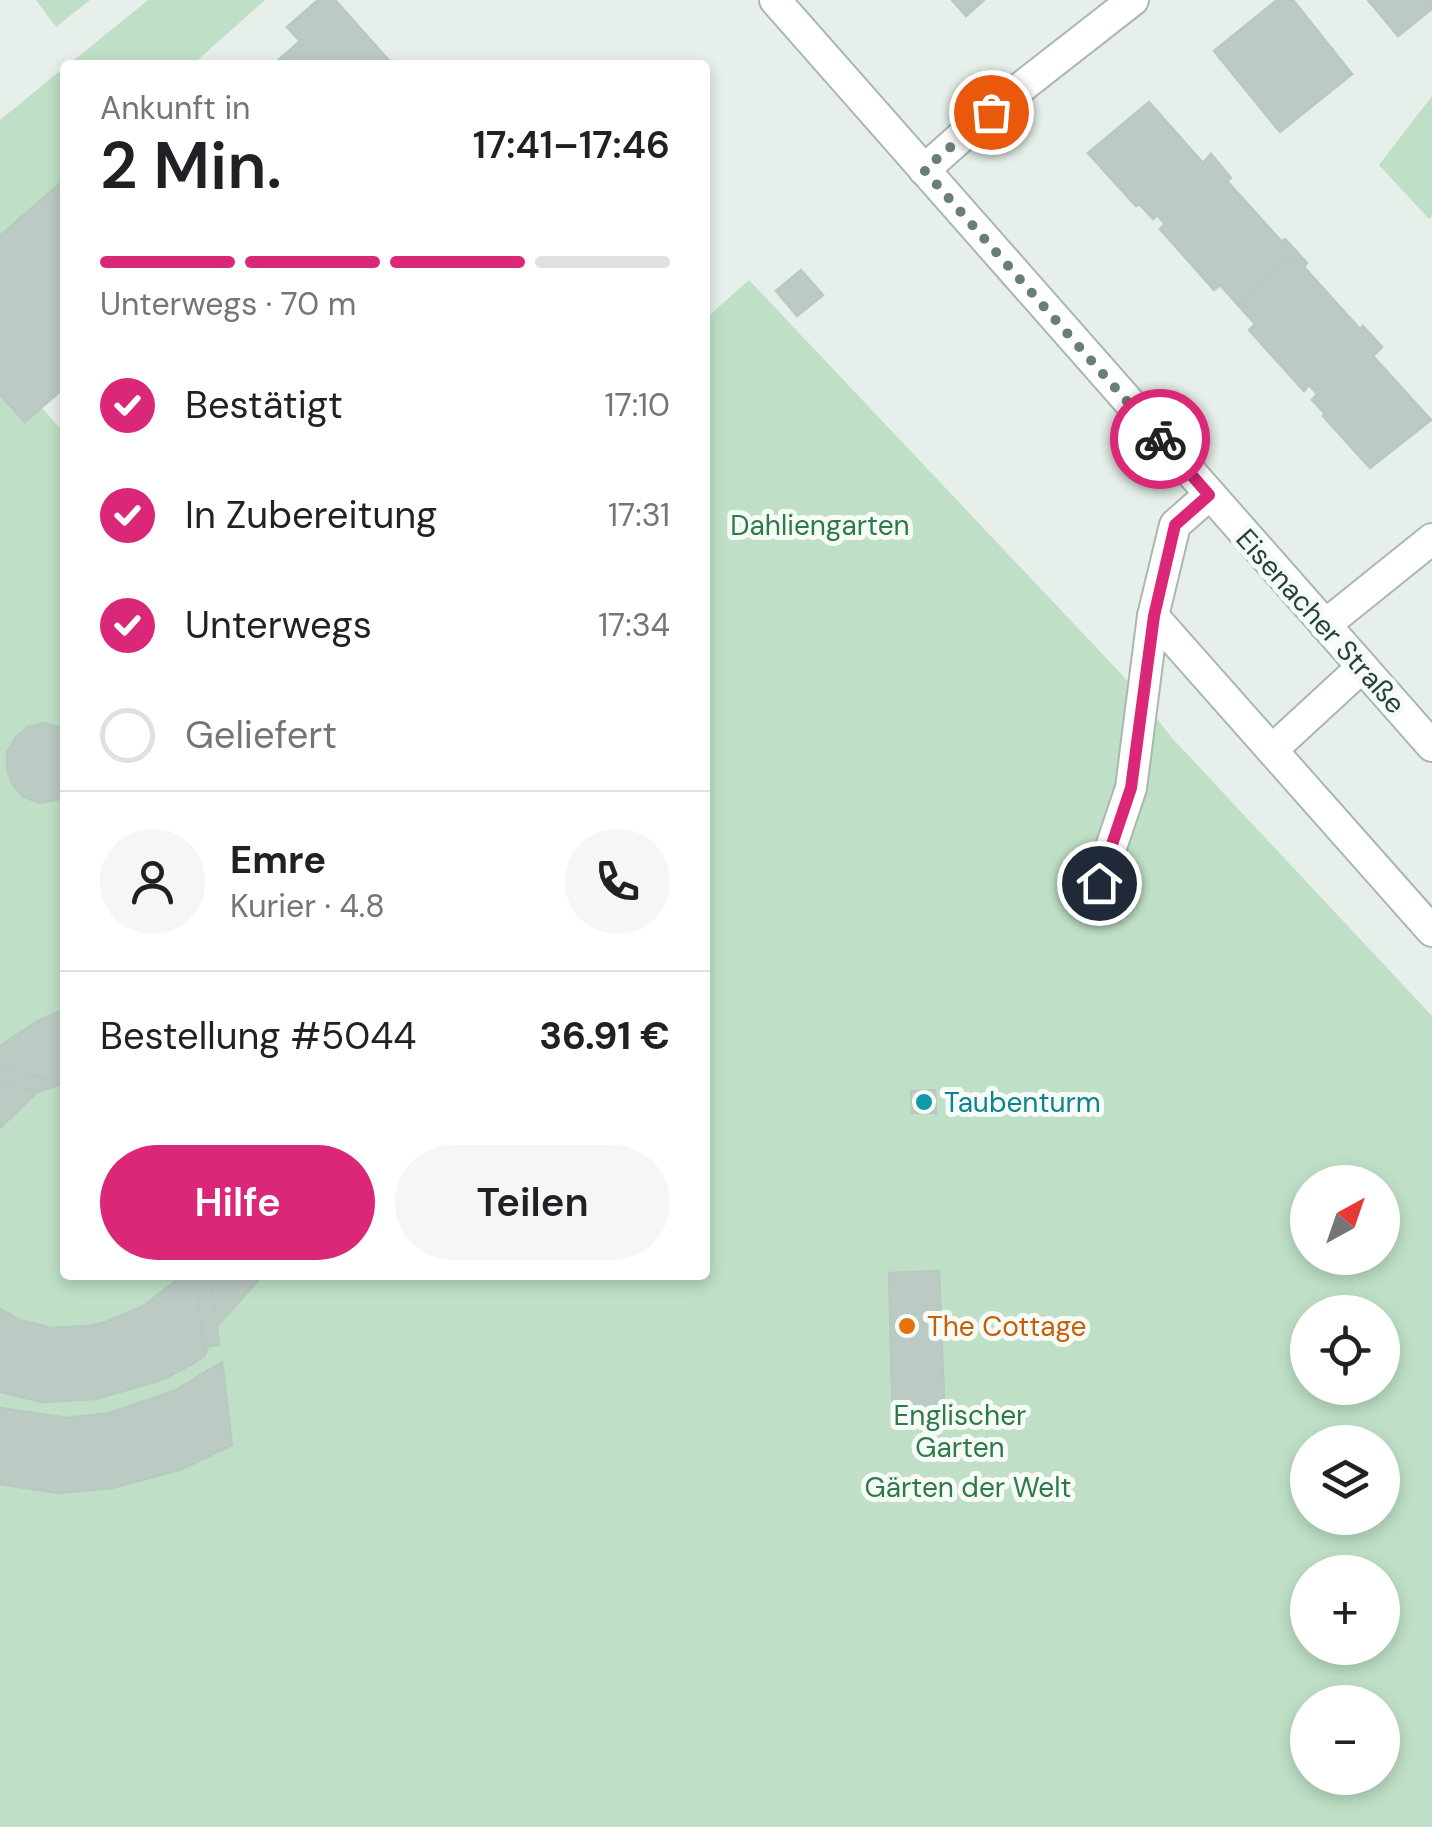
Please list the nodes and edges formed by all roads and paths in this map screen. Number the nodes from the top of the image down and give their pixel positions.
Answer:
1 (774, 0) edge
2 (1133, 0) edge
3 (924, 170) junction
4 (1209, 495) junction
5 (1432, 540) edge
6 (1154, 616) junction
7 (1325, 625) junction
8 (1362, 667) junction
9 (1432, 746) edge
10 (1272, 750) junction
11 (1099, 883) dead end
12 (1432, 931) edge

1 - 3 street, Eisenacher Straße
2 - 3 street
3 - 4 street, Eisenacher Straße
4 - 6 street
4 - 7 street, Eisenacher Straße
5 - 7 street
6 - 10 street
6 - 11 street
7 - 8 street, Eisenacher Straße
8 - 9 street, Eisenacher Straße
8 - 10 street
10 - 12 street

